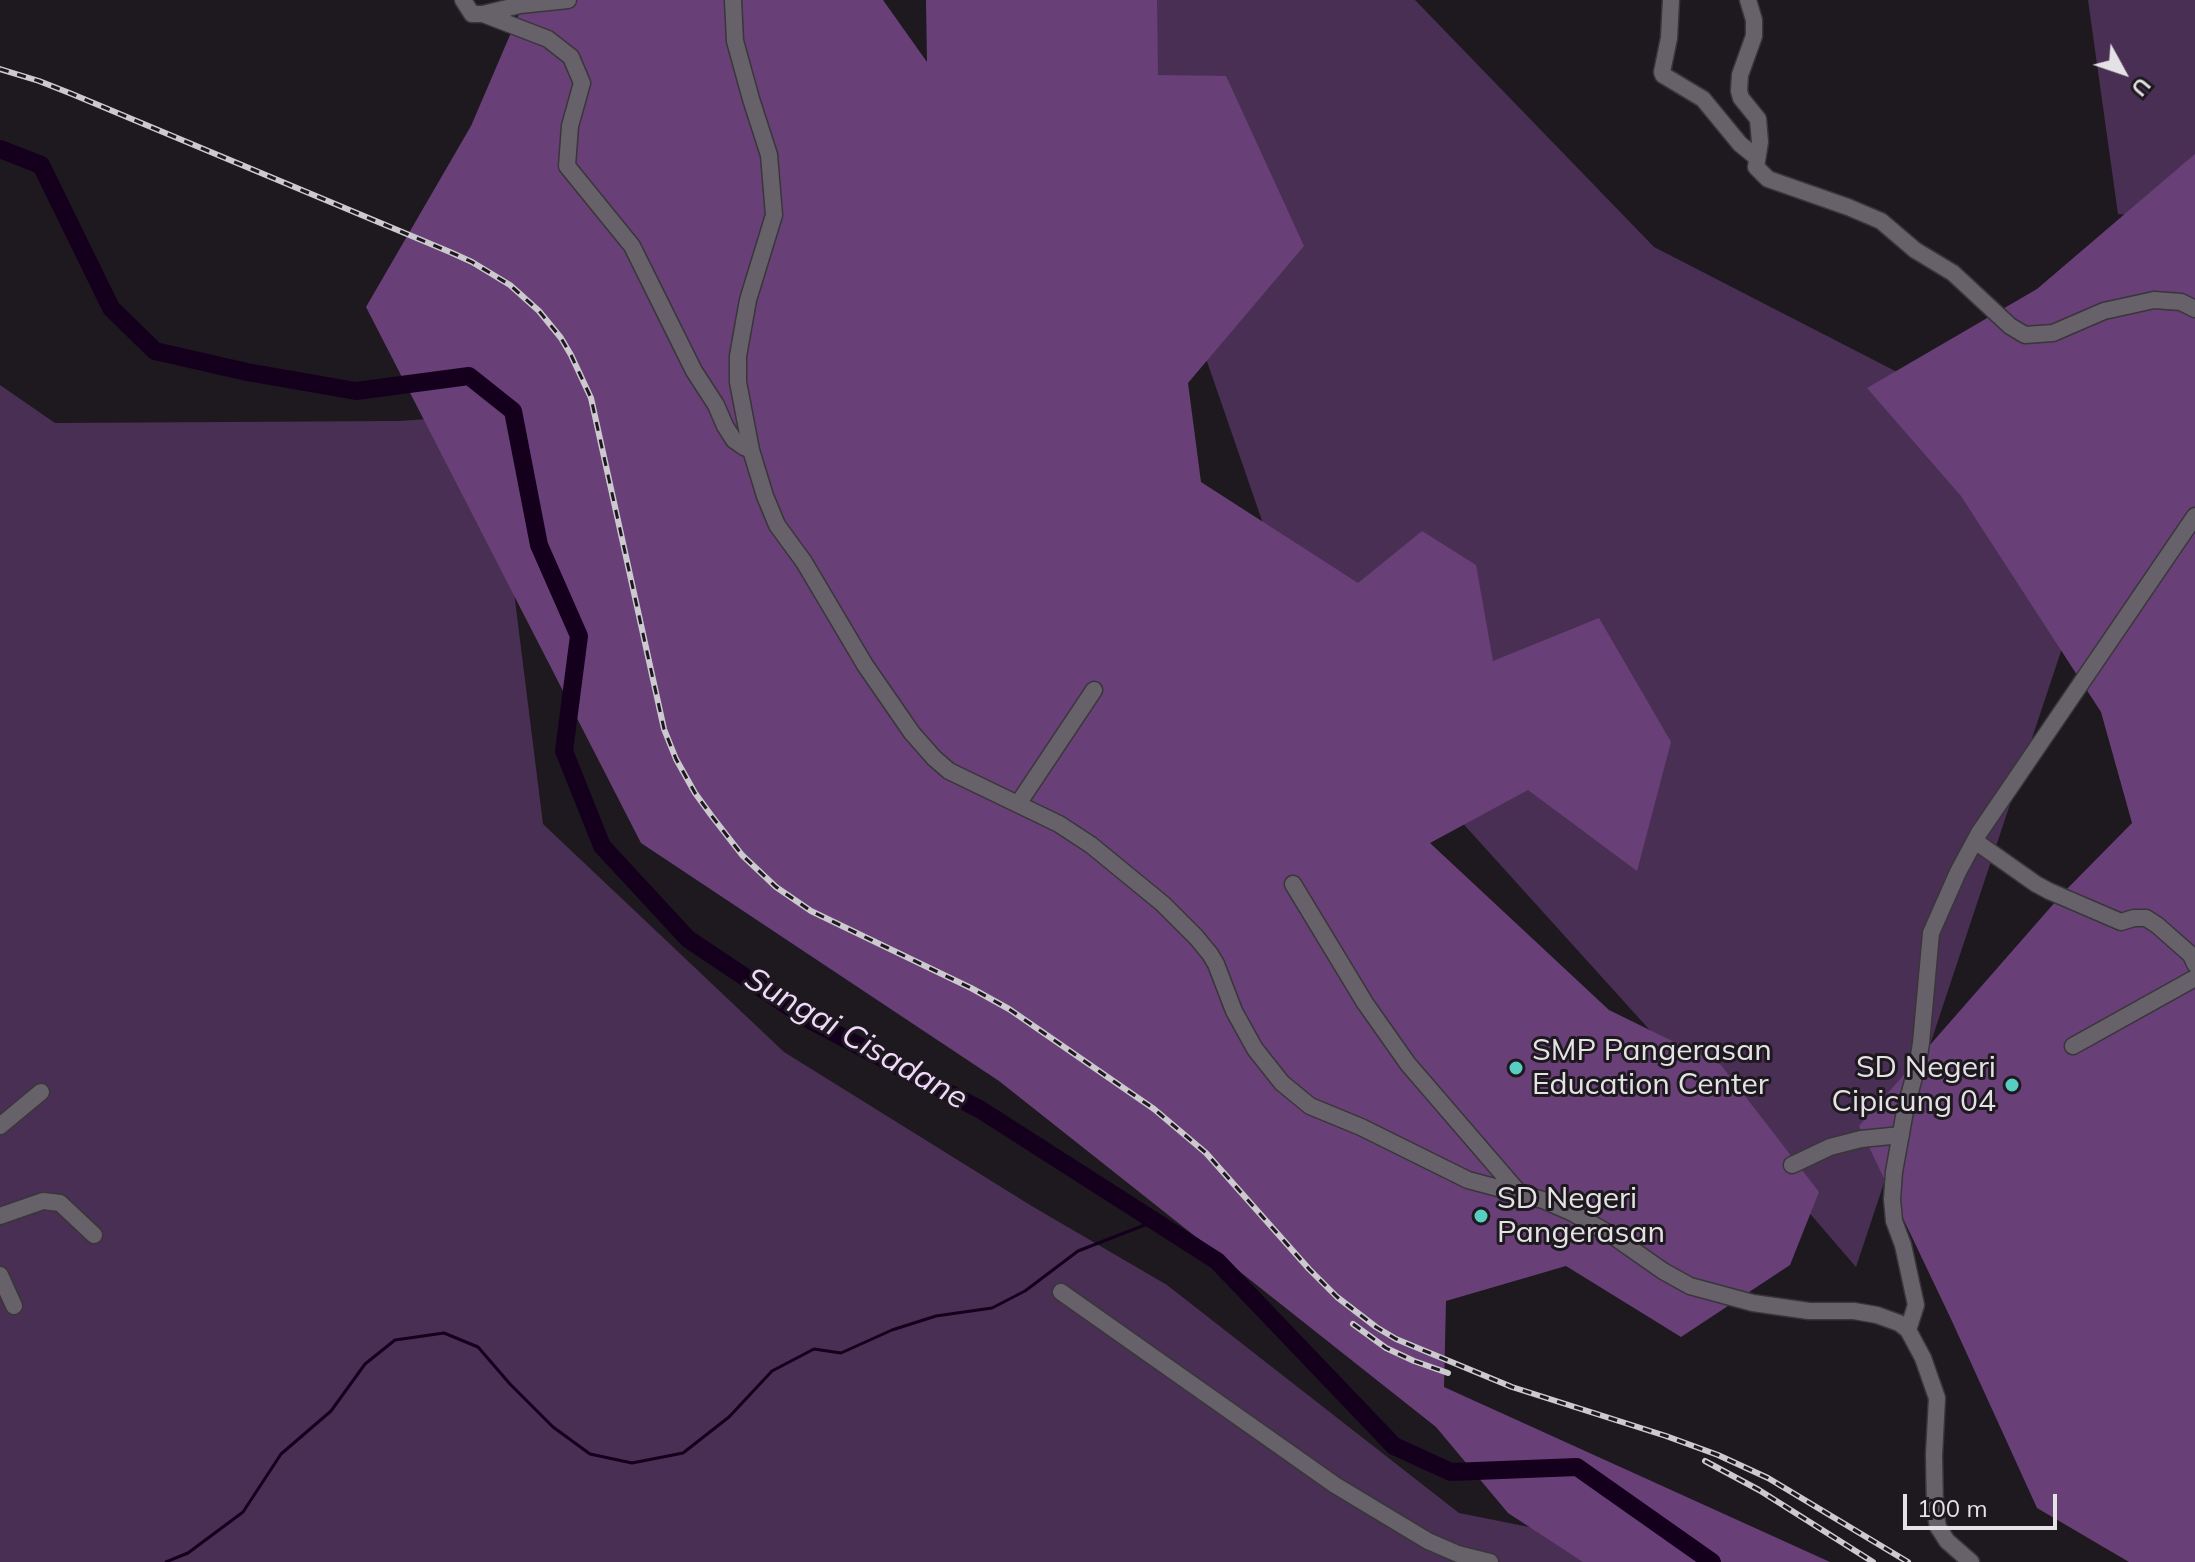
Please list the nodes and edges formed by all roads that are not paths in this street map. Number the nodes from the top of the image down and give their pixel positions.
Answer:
1 (463, 0) edge
2 (568, 0) edge
3 (733, 0) edge
4 (1671, 0) edge
5 (1748, 0) edge
6 (483, 14) junction
7 (1756, 157) junction
8 (2195, 309) edge
9 (751, 450) junction
10 (2195, 516) edge
11 (1094, 690) dead end
12 (1018, 804) junction
13 (1975, 841) junction
14 (1293, 884) dead end
15 (2195, 964) edge
16 (2195, 978) edge
17 (2073, 1046) dead end
18 (41, 1092) dead end
19 (0, 1126) edge
20 (1901, 1135) junction
21 (1792, 1165) dead end
22 (1520, 1194) junction
23 (0, 1216) edge
24 (94, 1235) dead end
25 (0, 1275) edge
26 (1061, 1292) dead end
27 (14, 1306) dead end
28 (1908, 1330) junction
29 (1490, 1562) edge
30 (1971, 1562) edge

1 - 6 street
2 - 6 street
3 - 9 street
4 - 7 street
5 - 7 street
6 - 9 street
7 - 8 street
9 - 12 street
10 - 13 street
11 - 12 street
12 - 22 street
13 - 15 street
13 - 20 street
14 - 22 street
16 - 17 street
18 - 19 street
20 - 21 street
20 - 28 street
22 - 28 street
23 - 24 street
25 - 27 street
26 - 29 street
28 - 30 street

